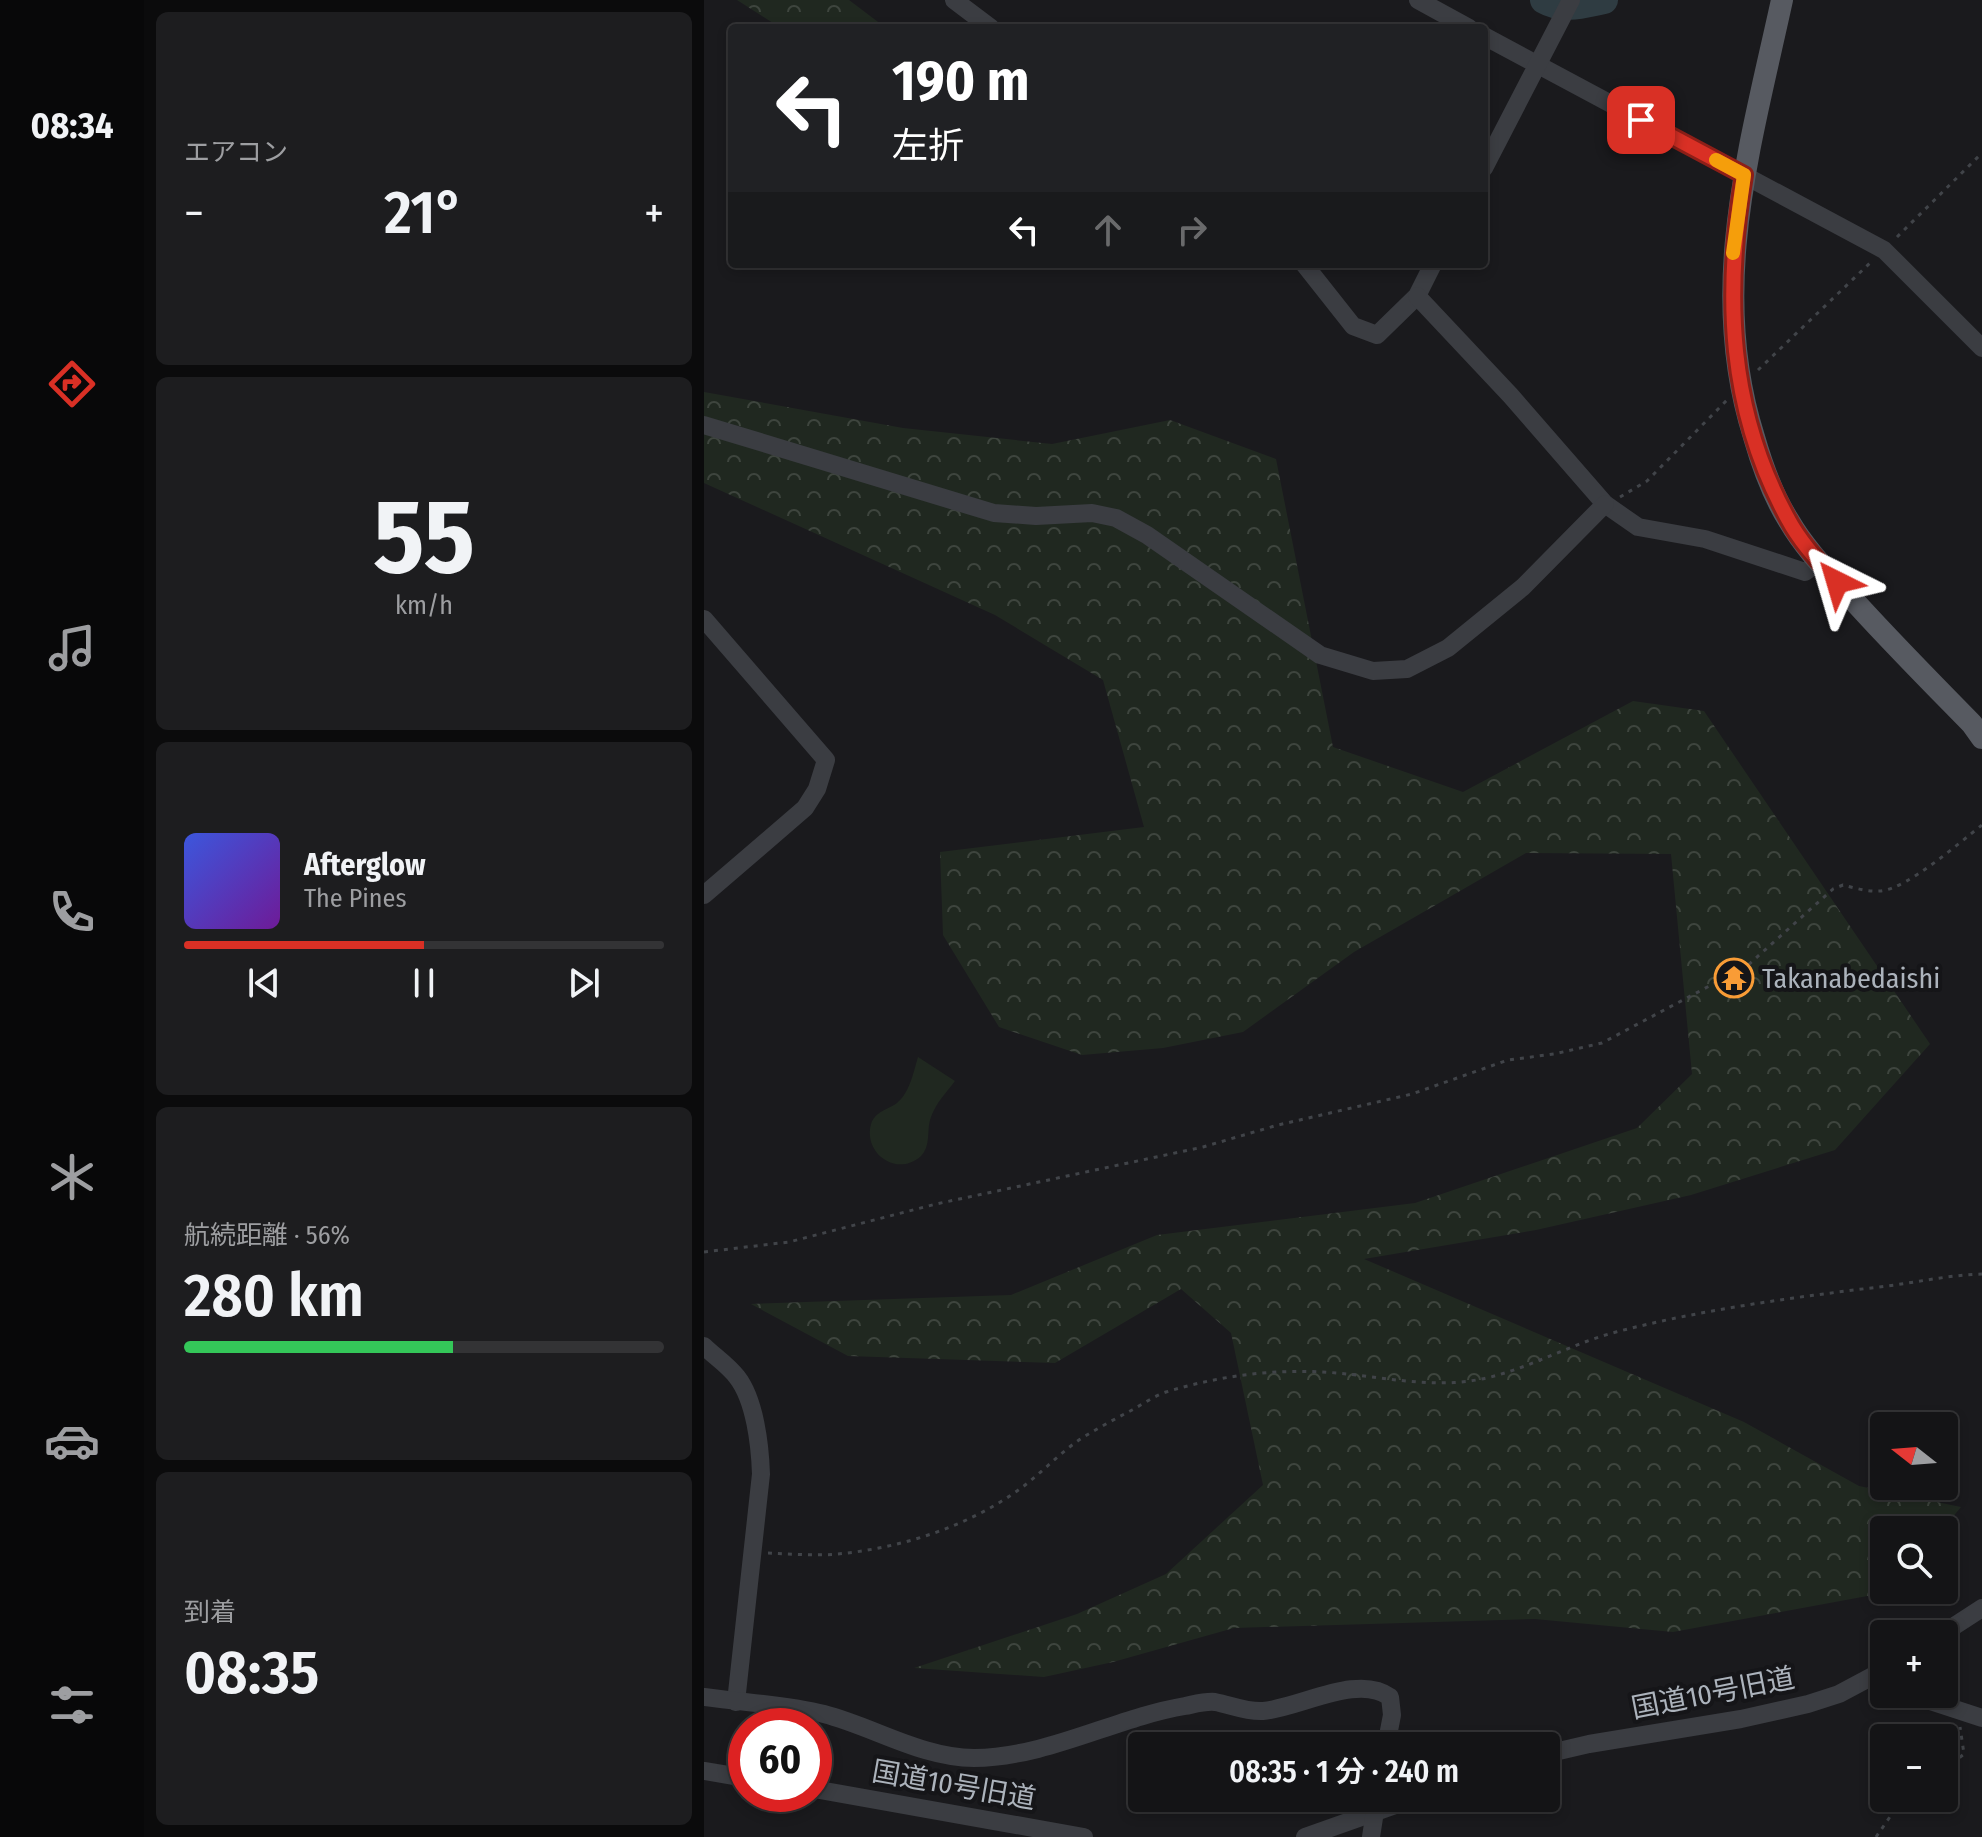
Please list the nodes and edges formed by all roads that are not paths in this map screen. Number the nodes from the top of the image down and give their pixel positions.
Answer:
1 (954, 0) edge
2 (1418, 0) edge
3 (1571, 0) edge
4 (1782, 0) edge
5 (986, 24) edge
6 (1462, 24) edge
7 (1488, 38) edge
8 (1538, 66) junction
9 (1488, 160) edge
10 (1744, 175) junction
11 (1307, 268) edge
12 (1431, 268) edge
13 (1417, 296) junction
14 (1982, 348) edge
15 (704, 425) edge
16 (1605, 504) junction
17 (1819, 562) junction
18 (704, 619) edge
19 (1982, 738) edge
20 (704, 895) edge
21 (704, 1346) edge
22 (1982, 1608) edge
23 (1958, 1624) edge
24 (1870, 1677) edge
25 (704, 1697) edge
26 (736, 1702) junction
27 (1958, 1707) edge
28 (1982, 1718) edge
29 (1389, 1732) edge
30 (1560, 1751) edge
31 (704, 1771) edge
32 (728, 1775) edge
33 (832, 1792) edge
34 (1360, 1812) edge
35 (1375, 1812) edge
36 (1084, 1837) edge
37 (1305, 1837) edge
38 (1371, 1837) edge

1 - 5 street
2 - 6 street
3 - 8 street
4 - 10 main road
7 - 8 street
8 - 9 street
8 - 10 street
10 - 14 street
10 - 17 main road
11 - 13 street
12 - 13 street
13 - 16 street
15 - 16 street
16 - 17 street
17 - 19 main road
18 - 20 street
21 - 26 street
22 - 23 street
24 - 30 street, 国道10号旧道
25 - 26 street
26 - 29 street
27 - 28 street
31 - 32 street
33 - 36 street, 国道10号旧道
34 - 37 street
35 - 38 street

